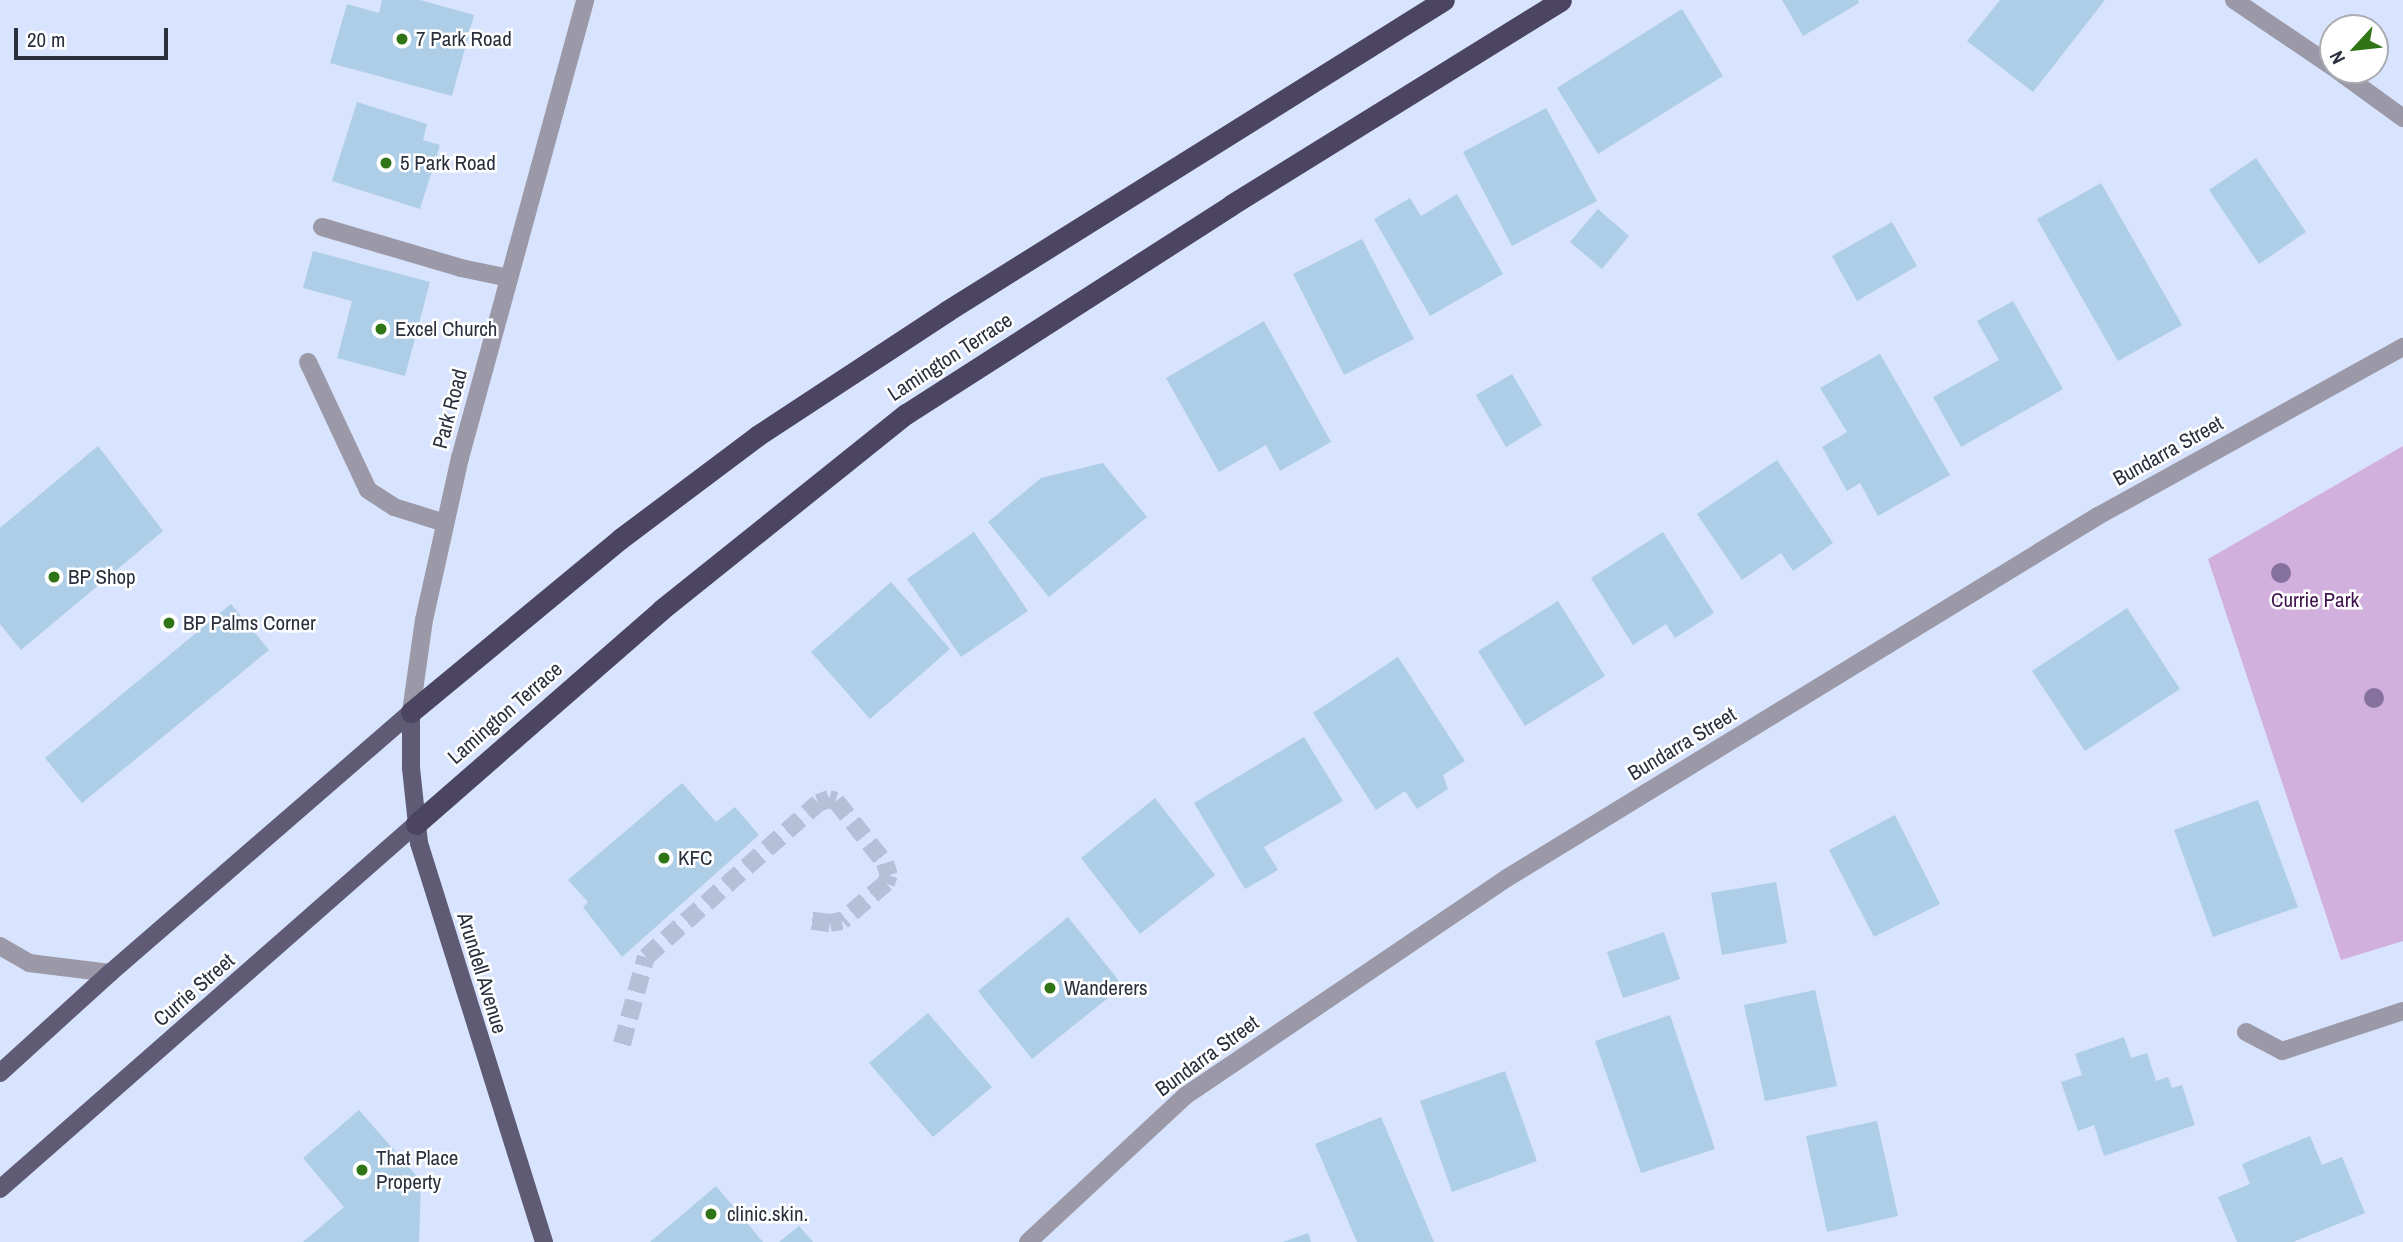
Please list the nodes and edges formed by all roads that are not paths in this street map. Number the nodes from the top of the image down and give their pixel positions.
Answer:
1 (585, 0) edge
2 (1444, 0) edge
3 (1561, 0) edge
4 (2234, 0) edge
5 (2319, 58) edge
6 (2356, 84) edge
7 (2403, 118) edge
8 (322, 227) dead end
9 (509, 278) junction
10 (2403, 347) edge
11 (308, 362) dead end
12 (445, 523) junction
13 (411, 712) junction
14 (416, 824) junction
15 (0, 946) edge
16 (110, 973) junction
17 (2403, 1011) edge
18 (2246, 1032) dead end
19 (0, 1073) edge
20 (0, 1189) edge
21 (544, 1242) edge
22 (1028, 1242) edge

1 - 9 street, Park Road
2 - 13 highway, Lamington Terrace
3 - 14 highway, Lamington Terrace
4 - 5 street
6 - 7 street
8 - 9 street
9 - 12 street, Park Road
10 - 22 street, Bundarra Street
11 - 12 street
12 - 13 street, Park Road
13 - 14 main road, Arundell Avenue
13 - 16 main road
14 - 20 main road, Currie Street
14 - 21 main road, Arundell Avenue
15 - 16 street
16 - 19 main road
17 - 18 street

